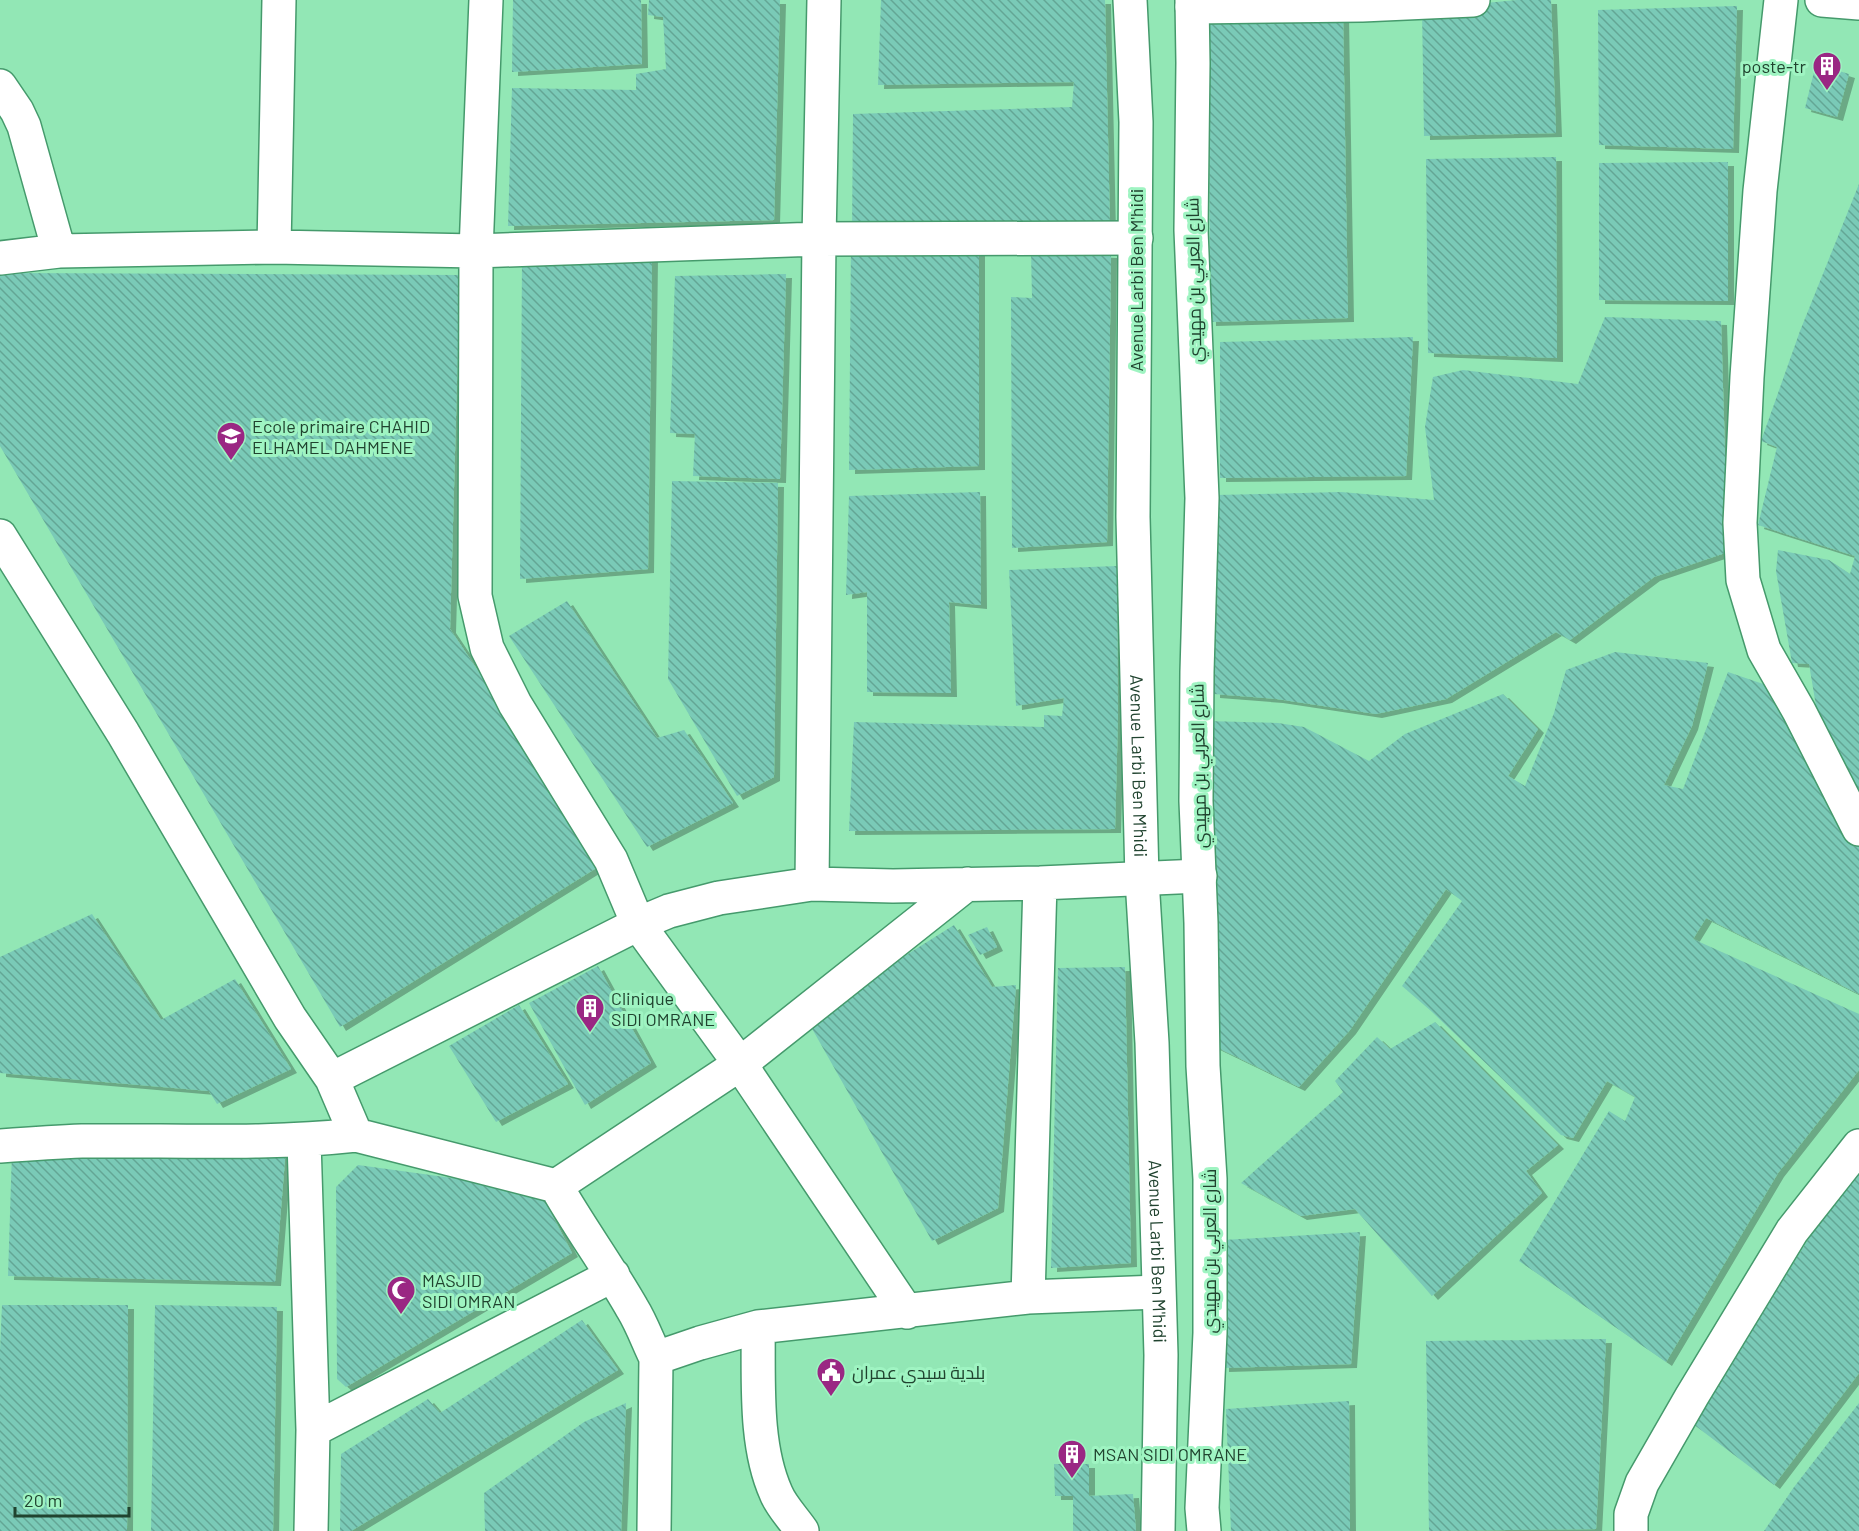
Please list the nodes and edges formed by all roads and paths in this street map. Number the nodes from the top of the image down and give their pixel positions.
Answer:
1 (279, 0) edge
2 (486, 0) edge
3 (824, 0) edge
4 (1130, 0) edge
5 (1473, 0) edge
6 (1781, 0) edge
7 (1822, 0) edge
8 (1859, 3) edge
9 (1192, 4) edge
10 (0, 86) edge
11 (1136, 238) junction
12 (819, 239) junction
13 (274, 247) junction
14 (60, 251) junction
15 (476, 251) junction
16 (0, 258) edge
17 (0, 536) edge
18 (1859, 829) edge
19 (1200, 876) junction
20 (1142, 879) junction
21 (1040, 883) junction
22 (812, 884) junction
23 (967, 884) junction
24 (638, 924) junction
25 (740, 1064) junction
26 (332, 1079) junction
27 (356, 1135) junction
28 (304, 1141) junction
29 (0, 1146) edge
30 (1859, 1146) edge
31 (556, 1186) junction
32 (613, 1275) junction
33 (1158, 1292) junction
34 (1028, 1298) junction
35 (907, 1312) junction
36 (758, 1327) junction
37 (656, 1358) junction
38 (313, 1430) junction
39 (311, 1531) edge
40 (654, 1531) edge
41 (802, 1531) edge
42 (1158, 1531) edge
43 (1204, 1531) edge
44 (1631, 1531) edge

1 - 13 street
2 - 15 street
3 - 12 street
4 - 11 street, Avenue Larbi Ben M'hidi
5 - 9 street
6 - 18 street
7 - 8 street
9 - 19 street, شارع العربي بن مهيدي
10 - 14 street
11 - 12 street
11 - 20 street, Avenue Larbi Ben M'hidi
12 - 15 street
12 - 22 street
13 - 14 street
13 - 15 street
14 - 16 street
15 - 24 street
17 - 26 street
19 - 20 street
19 - 43 street, شارع العربي بن مهيدي
20 - 21 street
20 - 33 street, Avenue Larbi Ben M'hidi
21 - 23 street
21 - 34 street
22 - 23 street
22 - 24 street
23 - 25 street
24 - 25 street
24 - 26 street
25 - 31 street
25 - 35 street
26 - 27 street
27 - 28 street
27 - 31 street
28 - 29 street
28 - 38 street
30 - 44 street
31 - 32 street
32 - 37 street
32 - 38 street
33 - 34 street
33 - 42 street, Avenue Larbi Ben M'hidi
34 - 35 street
35 - 36 street
36 - 37 street
36 - 41 street
37 - 40 street
38 - 39 street

